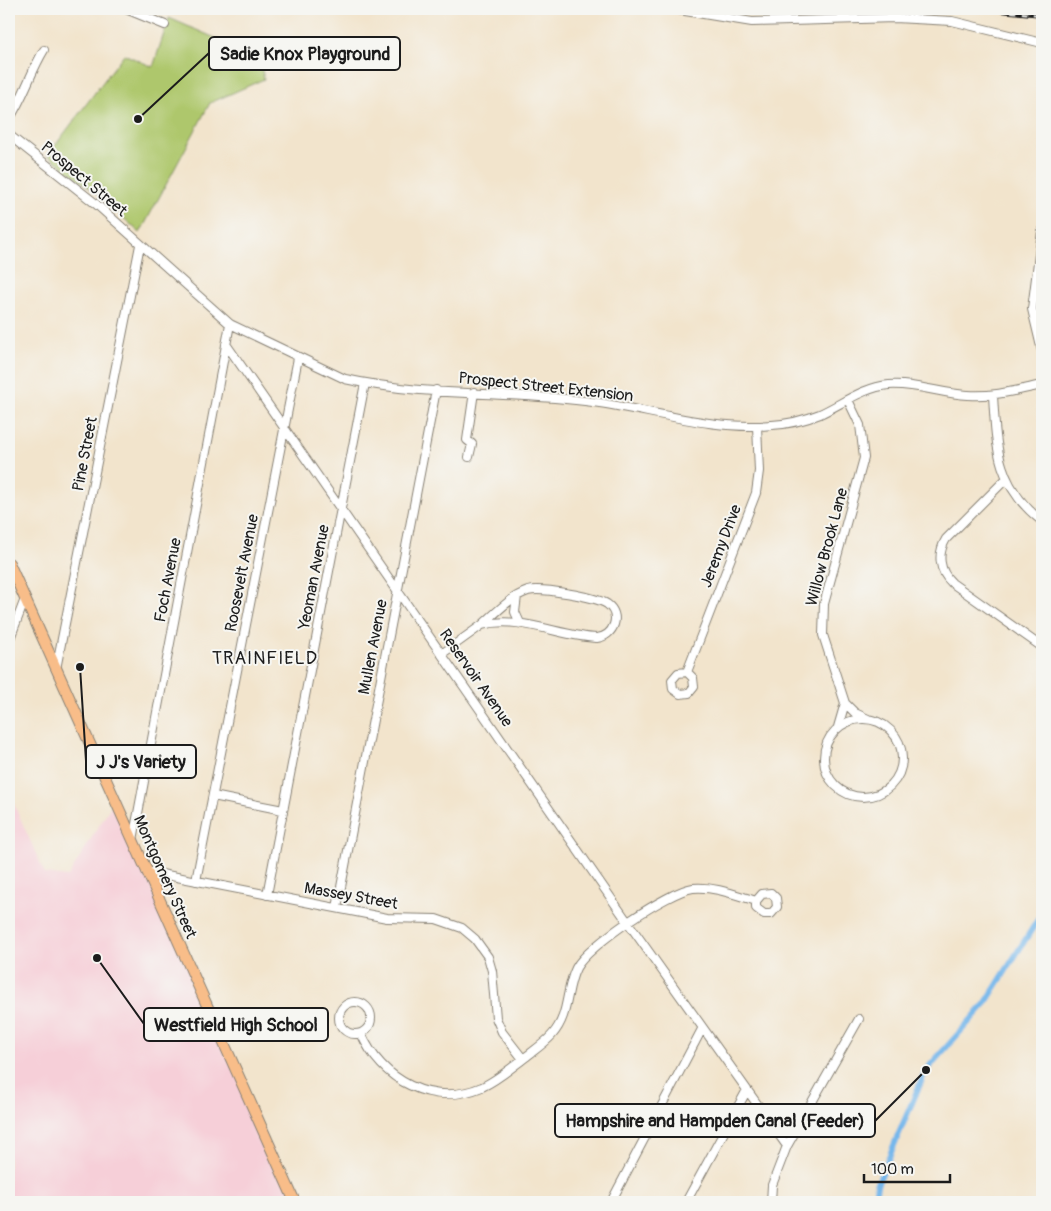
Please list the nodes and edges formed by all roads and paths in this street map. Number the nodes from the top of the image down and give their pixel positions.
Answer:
1 (126, 9) edge
2 (673, 9) edge
3 (165, 25) dead end
4 (1042, 42) edge
5 (44, 50) dead end
6 (9, 119) edge
7 (9, 135) edge
8 (1042, 231) edge
9 (140, 245) junction
10 (1039, 267) edge
11 (230, 324) junction
12 (226, 344) junction
13 (1042, 351) edge
14 (298, 358) junction
15 (365, 383) junction
16 (1042, 385) edge
17 (436, 390) junction
18 (474, 392) junction
19 (993, 395) junction
20 (848, 400) junction
21 (285, 426) junction
22 (757, 426) junction
23 (469, 457) dead end
24 (1006, 479) junction
25 (341, 509) junction
26 (1042, 521) edge
27 (9, 563) edge
28 (398, 590) junction
29 (518, 596) junction
30 (25, 599) junction
31 (520, 624) junction
32 (482, 625) junction
33 (9, 641) edge
34 (1042, 647) edge
35 (443, 653) junction
36 (56, 669) junction
37 (687, 672) dead end
38 (845, 703) junction
39 (868, 719) junction
40 (838, 727) junction
41 (213, 796) junction
42 (283, 810) junction
43 (133, 840) junction
44 (146, 871) junction
45 (196, 881) junction
46 (267, 895) junction
47 (756, 901) dead end
48 (337, 908) junction
49 (629, 924) junction
50 (859, 1018) dead end
51 (702, 1029) junction
52 (361, 1033) junction
53 (523, 1059) junction
54 (747, 1090) junction
55 (787, 1146) junction
56 (296, 1202) edge
57 (611, 1202) edge
58 (686, 1202) edge
59 (771, 1202) edge

1 - 3 street
2 - 4 street
5 - 6 street
7 - 9 street, Prospect Street
8 - 10 street
9 - 11 street, Prospect Street Extension
9 - 36 street, Pine Street
10 - 13 street
11 - 12 street, Foch Avenue
11 - 14 street, Prospect Street Extension
12 - 21 street, Reservoir Avenue
12 - 43 street, Foch Avenue
14 - 15 street, Prospect Street Extension
14 - 21 street, Roosevelt Avenue
15 - 17 street, Prospect Street Extension
15 - 25 street, Yeoman Avenue
16 - 19 street, Prospect Street Extension
17 - 18 street, Prospect Street Extension
17 - 28 street, Mullen Avenue
18 - 22 street, Prospect Street Extension
18 - 23 street
19 - 20 street, Prospect Street Extension
19 - 24 street
20 - 22 street, Prospect Street Extension
20 - 38 street, Willow Brook Lane
21 - 25 street, Reservoir Avenue
21 - 41 street, Roosevelt Avenue
22 - 37 street, Jeremy Drive
24 - 26 street
24 - 34 street
25 - 28 street, Reservoir Avenue
25 - 42 street, Yeoman Avenue
27 - 30 main road, Montgomery Street
28 - 35 street, Reservoir Avenue
28 - 48 street, Mullen Avenue
29 - 31 street
29 - 31 street
29 - 32 street
30 - 33 street
30 - 36 main road, Montgomery Street
31 - 32 street
32 - 35 street
35 - 49 street, Reservoir Avenue
36 - 43 main road, Montgomery Street
38 - 39 street
38 - 40 street
39 - 40 street
39 - 40 street
41 - 42 street
41 - 45 street, Roosevelt Avenue
42 - 46 street, Yeoman Avenue
43 - 44 main road, Montgomery Street
44 - 45 street, Massey Street
44 - 56 main road, Montgomery Street
45 - 46 street, Massey Street
46 - 48 street, Massey Street
47 - 49 street
48 - 53 street, Massey Street
49 - 51 street, Reservoir Avenue
49 - 53 street
50 - 55 street
51 - 54 street, Reservoir Avenue
51 - 57 street
52 - 52 street
52 - 53 street
54 - 55 street, Reservoir Avenue
54 - 58 street
55 - 59 street

